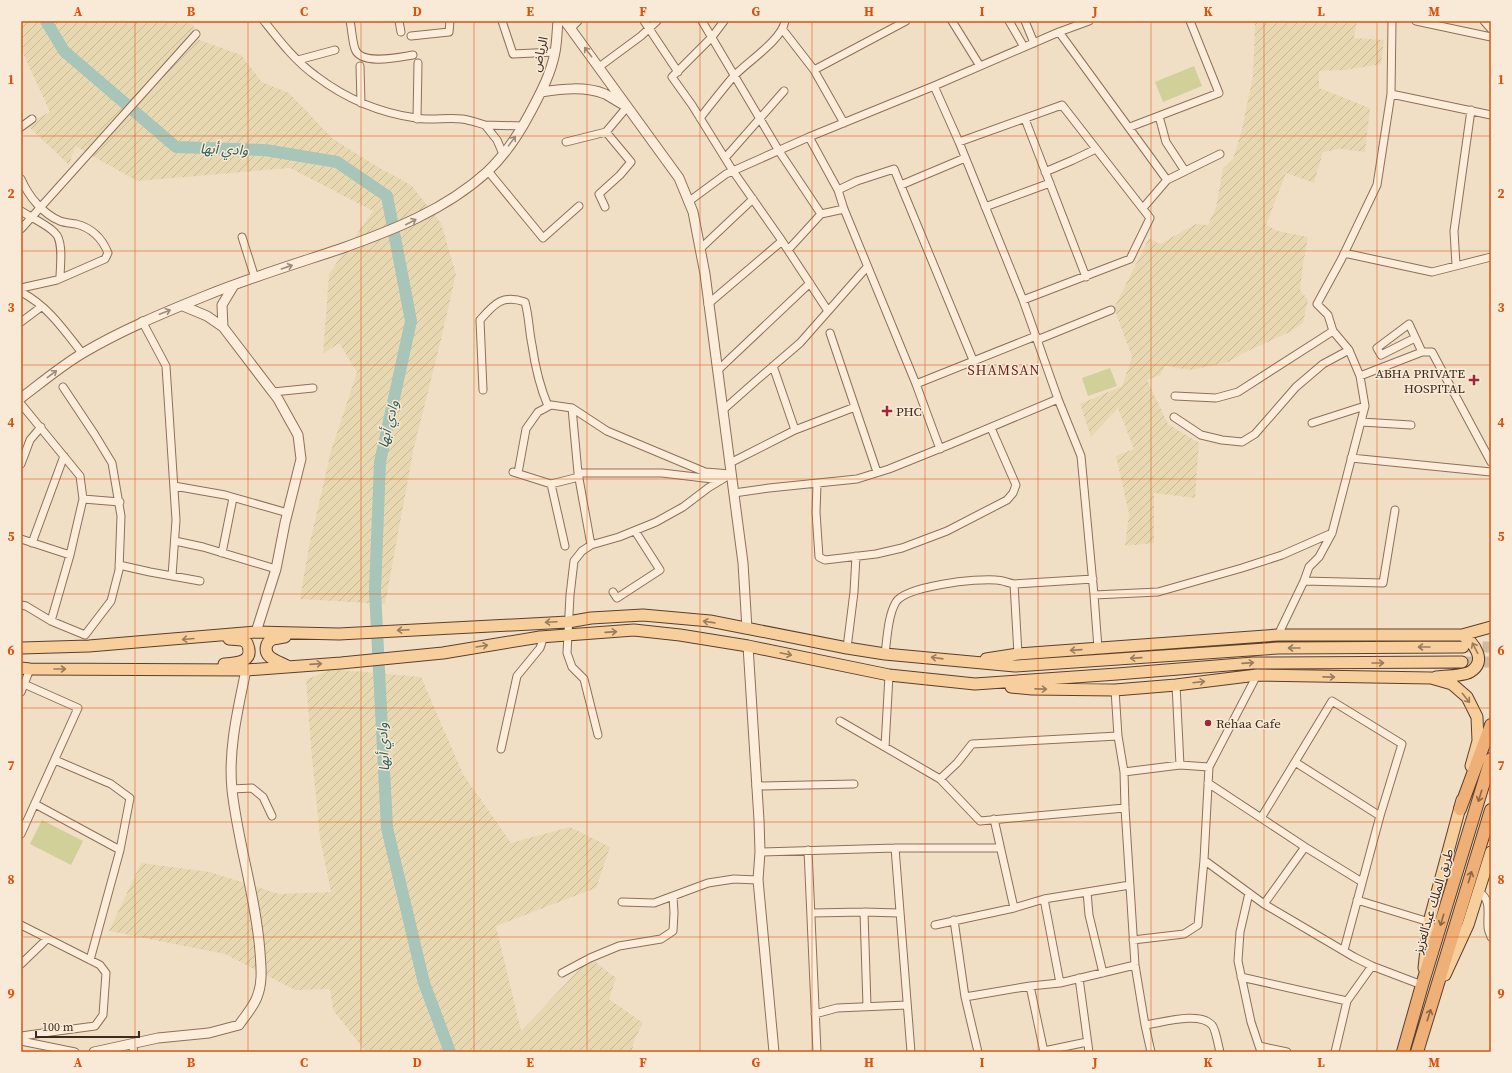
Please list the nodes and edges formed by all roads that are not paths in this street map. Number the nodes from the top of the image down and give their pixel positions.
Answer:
1 (264, 21) edge
2 (350, 21) edge
3 (399, 21) edge
4 (450, 21) edge
5 (502, 21) edge
6 (558, 21) edge
7 (578, 21) edge
8 (644, 21) edge
9 (657, 21) edge
10 (702, 21) edge
11 (724, 21) edge
12 (785, 21) edge
13 (906, 21) edge
14 (952, 21) edge
15 (1009, 21) edge
16 (1025, 21) edge
17 (1089, 21) edge
18 (1190, 21) edge
19 (1392, 21) edge
20 (1416, 21) edge
21 (1484, 21) edge
22 (567, 25) edge
23 (649, 28) junction
24 (1491, 29) edge
25 (782, 30) junction
26 (401, 32) dead end
27 (1059, 32) junction
28 (196, 34) dead end
29 (411, 36) dead end
30 (712, 37) junction
31 (1491, 37) edge
32 (1034, 43) junction
33 (1024, 47) junction
34 (335, 50) dead end
35 (555, 52) junction
36 (414, 55) dead end
37 (298, 60) junction
38 (418, 63) dead end
39 (360, 66) dead end
40 (980, 66) junction
41 (599, 67) junction
42 (814, 70) junction
43 (678, 72) junction
44 (734, 76) junction
45 (934, 86) junction
46 (784, 91) dead end
47 (541, 92) junction
48 (1391, 94) junction
49 (361, 103) junction
50 (627, 107) junction
51 (1471, 110) junction
52 (1491, 115) edge
53 (1159, 116) junction
54 (700, 118) junction
55 (760, 118) junction
56 (32, 119) dead end
57 (417, 119) junction
58 (1025, 119) junction
59 (844, 123) junction
60 (485, 125) junction
61 (523, 126) junction
62 (21, 127) edge
63 (1130, 127) junction
64 (606, 132) junction
65 (809, 137) junction
66 (566, 142) dead end
67 (959, 142) junction
68 (1096, 149) junction
69 (779, 151) junction
70 (503, 154) junction
71 (1220, 154) dead end
72 (725, 158) junction
73 (965, 158) junction
74 (488, 171) junction
75 (733, 171) junction
76 (1185, 171) junction
77 (1045, 172) junction
78 (21, 179) edge
79 (1167, 180) junction
80 (1050, 184) junction
81 (901, 185) junction
82 (838, 190) junction
83 (753, 199) junction
84 (688, 202) junction
85 (579, 206) dead end
86 (605, 207) dead end
87 (985, 207) junction
88 (1143, 208) junction
89 (844, 209) junction
90 (22, 214) edge
91 (821, 214) junction
92 (21, 229) edge
93 (242, 237) dead end
94 (782, 241) junction
95 (700, 249) junction
96 (788, 250) junction
97 (1344, 254) junction
98 (1491, 257) edge
99 (1456, 265) junction
100 (867, 267) junction
101 (1086, 276) junction
102 (60, 278) junction
103 (255, 278) junction
104 (810, 284) junction
105 (234, 285) junction
106 (21, 288) edge
107 (21, 292) edge
108 (1023, 300) junction
109 (708, 304) junction
110 (182, 306) junction
111 (42, 307) junction
112 (1112, 310) dead end
113 (828, 311) junction
114 (142, 321) junction
115 (21, 322) edge
116 (223, 326) junction
117 (1334, 331) junction
118 (830, 333) dead end
119 (1036, 338) junction
120 (1415, 338) junction
121 (1349, 350) junction
122 (1422, 352) junction
123 (82, 353) junction
124 (973, 360) junction
125 (773, 366) junction
126 (718, 370) junction
127 (1360, 376) junction
128 (916, 384) junction
129 (63, 387) dead end
130 (313, 388) dead end
131 (483, 390) dead end
132 (273, 392) junction
133 (1175, 396) dead end
134 (21, 398) edge
135 (1058, 399) junction
136 (21, 404) edge
137 (548, 406) junction
138 (1365, 406) junction
139 (855, 407) junction
140 (572, 408) junction
141 (723, 410) junction
142 (1174, 417) dead end
143 (1361, 422) junction
144 (1312, 423) dead end
145 (1411, 425) dead end
146 (41, 427) junction
147 (991, 428) junction
148 (795, 430) junction
149 (940, 449) junction
150 (64, 456) junction
151 (1351, 458) junction
152 (1491, 462) edge
153 (21, 464) edge
154 (730, 464) junction
155 (877, 472) junction
156 (1491, 472) edge
157 (731, 474) junction
158 (579, 475) junction
159 (722, 480) junction
160 (551, 484) junction
161 (817, 484) junction
162 (174, 486) junction
163 (734, 493) junction
164 (233, 498) junction
165 (83, 499) junction
166 (120, 502) junction
167 (1395, 510) dead end
168 (288, 513) junction
169 (635, 531) junction
170 (1332, 533) junction
171 (21, 539) edge
172 (175, 541) junction
173 (32, 544) junction
174 (591, 545) junction
175 (566, 546) dead end
176 (222, 553) junction
177 (70, 555) junction
178 (856, 556) junction
179 (119, 565) junction
180 (276, 569) junction
181 (172, 576) junction
182 (1093, 579) junction
183 (200, 581) dead end
184 (1304, 581) junction
185 (1014, 584) junction
186 (612, 592) dead end
187 (1094, 595) junction
188 (21, 605) edge
189 (51, 621) junction
190 (568, 622) junction
191 (1491, 627) edge
192 (747, 629) junction
193 (256, 632) junction
194 (312, 633) junction
195 (569, 635) junction
196 (1278, 635) junction
197 (1462, 635) junction
198 (206, 637) junction
199 (540, 637) junction
200 (748, 646) junction
201 (1130, 647) junction
202 (1463, 647) tunnel mouth
203 (21, 648) edge
204 (847, 648) junction
205 (1098, 648) junction
206 (1206, 653) junction
207 (885, 654) junction
208 (1018, 654) junction
209 (964, 662) junction
210 (1462, 662) tunnel mouth
211 (289, 666) junction
212 (1202, 667) junction
213 (25, 668) edge
214 (193, 670) junction
215 (246, 670) junction
216 (889, 675) junction
217 (1257, 675) junction
218 (1431, 678) junction
219 (24, 684) junction
220 (975, 684) junction
221 (1176, 685) junction
222 (1115, 690) junction
223 (21, 692) edge
224 (840, 721) dead end
225 (1491, 725) edge
226 (598, 735) dead end
227 (1118, 736) junction
228 (885, 747) junction
229 (501, 749) dead end
230 (1491, 758) edge
231 (54, 760) junction
232 (1295, 762) junction
233 (1180, 765) junction
234 (1209, 767) junction
235 (1124, 772) junction
236 (940, 779) junction
237 (1208, 783) junction
238 (854, 784) dead end
239 (756, 786) junction
240 (232, 789) junction
241 (35, 804) junction
242 (1124, 808) junction
243 (1460, 809) junction
244 (1491, 810) edge
245 (272, 816) dead end
246 (1380, 816) junction
247 (1261, 818) junction
248 (994, 819) junction
249 (21, 834) edge
250 (1305, 847) junction
251 (894, 848) junction
252 (1000, 848) junction
253 (120, 850) junction
254 (808, 850) junction
255 (760, 852) junction
256 (1491, 852) edge
257 (1204, 860) junction
258 (758, 880) junction
259 (1362, 882) junction
260 (1130, 885) junction
261 (1087, 892) junction
262 (1479, 892) junction
263 (1249, 894) junction
264 (673, 896) junction
265 (1044, 899) junction
266 (1357, 900) junction
267 (622, 902) dead end
268 (1264, 904) junction
269 (1014, 908) junction
270 (864, 912) junction
271 (812, 913) junction
272 (899, 913) junction
273 (1490, 914) edge
274 (954, 920) junction
275 (1429, 922) junction
276 (21, 925) edge
277 (935, 925) dead end
278 (1491, 936) edge
279 (47, 939) junction
280 (1133, 940) junction
281 (1344, 950) junction
282 (90, 960) junction
283 (21, 964) edge
284 (1134, 965) junction
285 (1372, 966) junction
286 (562, 973) dead end
287 (1103, 973) junction
288 (1241, 977) junction
289 (1079, 978) junction
290 (1060, 983) junction
291 (1030, 986) junction
292 (1422, 986) junction
293 (1436, 994) junction
294 (965, 997) junction
295 (1348, 1002) junction
296 (907, 1005) junction
297 (867, 1006) junction
298 (815, 1014) junction
299 (1144, 1025) junction
300 (21, 1036) edge
301 (21, 1041) edge
302 (1087, 1042) junction
303 (133, 1048) edge
304 (1260, 1049) edge
305 (114, 1050) edge
306 (1044, 1051) edge
307 (75, 1052) edge
308 (94, 1052) edge
309 (774, 1052) edge
310 (817, 1052) edge
311 (911, 1052) edge
312 (978, 1052) edge
313 (1089, 1052) edge
314 (1151, 1052) edge
315 (1220, 1052) edge
316 (1287, 1052) edge
317 (1336, 1052) edge
318 (1403, 1052) edge
319 (1417, 1052) edge

1 - 37 street
2 - 36 street
3 - 26 street
4 - 29 street
5 - 35 street
6 - 35 street, الرياض
7 - 22 street
8 - 23 street
9 - 23 street
10 - 30 street
11 - 30 street
12 - 25 street
13 - 42 street
14 - 40 street
15 - 33 street
16 - 32 street
17 - 27 street
18 - 53 street
19 - 48 street
20 - 31 street
21 - 24 street
41 -> 22 street
23 - 41 street
23 - 43 street
25 - 42 street
25 - 44 street
27 - 32 street
27 - 63 street
28 - 92 street
30 - 43 street
30 - 44 street
32 - 33 street
33 - 40 street
34 - 37 street
35 - 47 street, الرياض
37 - 49 street
38 - 57 street
39 - 49 street
40 - 45 street
41 - 50 street
42 - 59 street
43 - 54 street
44 - 54 street
44 - 55 street
45 - 59 street
45 - 67 street
46 - 55 street
47 - 50 street
47 - 61 street, الرياض
48 - 51 street
48 - 97 street
49 - 57 street
50 - 64 street
50 - 84 street
51 - 52 street
51 - 99 street
53 - 63 street
53 - 76 street
54 - 72 street
55 - 69 street
55 - 72 street
56 - 62 street
57 - 60 street
58 - 67 street
58 - 68 street
58 - 77 street
59 - 65 street
60 - 61 street
60 - 70 street
70 -> 61 street, الرياض
63 - 79 street
64 - 66 street
64 - 86 street
65 - 69 street
65 - 82 street
67 - 73 street
68 - 77 street
68 - 88 street
69 - 75 street
69 - 91 street
70 - 74 street, الرياض
71 - 76 street
72 - 75 street
73 - 81 street
73 - 87 street
74 - 85 street
103 -> 74 street, الرياض
75 - 83 street
75 - 84 street
76 - 79 street
77 - 80 street
78 - 102 street
79 - 88 street
80 - 87 street
80 - 101 street
81 - 82 street
81 - 124 street
82 - 89 street
83 - 94 street
83 - 95 street
84 - 95 street
87 - 108 street
88 - 101 street
89 - 91 street
89 - 100 street
90 - 102 street
91 - 96 street
93 - 103 street
94 - 96 street
94 - 109 street
95 - 109 street
96 - 104 street
97 - 99 street
97 - 117 street
98 - 99 street
100 - 113 street
100 - 128 street
101 - 108 street
102 - 106 street
103 - 105 street, الرياض
104 - 113 street
104 - 126 street
105 - 110 street, الرياض
105 - 116 street
107 - 111 street
108 - 119 street
109 - 126 street
114 -> 110 street, الرياض
110 - 116 street
111 - 115 street
111 - 123 street
112 - 119 street
113 - 125 street
114 - 123 street, الرياض
114 - 162 street
116 - 132 street
117 - 121 street
117 - 133 street
118 - 139 street
119 - 124 street
119 - 135 street
120 - 120 street
120 - 122 street
121 - 127 street
121 - 142 street
122 - 127 street
122 - 152 street
134 -> 123 street, الرياض
124 - 128 street
125 - 141 street
125 - 148 street
126 - 141 street
127 - 138 street
128 - 149 street
129 - 166 street
130 - 132 street
131 - 137 street
132 - 168 street
135 - 147 street
135 - 182 street
136 - 146 street
137 - 140 street
137 - 160 street
138 - 143 street
138 - 144 street
139 - 148 street
139 - 155 street
140 - 157 street
140 - 158 street
141 - 154 street
143 - 145 street
143 - 151 street
146 - 150 street
146 - 153 street
147 - 149 street
147 - 178 street
148 - 154 street
149 - 155 street
150 - 165 street
150 - 173 street
151 - 156 street
151 - 170 street
154 - 157 street
155 - 161 street
157 - 159 street
157 - 163 street
158 - 159 street
158 - 160 street
158 - 174 street
159 - 169 street
160 - 175 street
161 - 163 street
161 - 178 street
162 - 164 street
162 - 172 street
163 - 192 street
164 - 168 street
164 - 176 street
165 - 166 street
165 - 177 street
166 - 179 street
167 - 184 street
168 - 180 street
169 - 174 street
169 - 186 street
170 - 184 street
170 - 187 street
171 - 173 street
172 - 176 street
172 - 181 street
173 - 177 street
174 - 190 street
176 - 180 street
177 - 189 street
178 - 204 street
179 - 181 street
179 - 189 street
180 - 193 street
181 - 183 street
182 - 185 street
182 - 187 street
184 - 196 street
185 - 207 street
185 - 208 street
187 - 205 street
188 - 189 street
192 -> 190 main road
190 -> 194 main road
190 - 195 street
191 - 197 main road
192 - 204 main road
193 - 194 main road
193 - 198 main road
194 - 211 main road
195 - 199 main road
195 -> 200 main road
195 - 226 street
196 - 197 main road
196 - 201 main road
218 -> 197 main road
198 -> 203 main road
198 - 214 main road
211 -> 199 main road
199 - 229 street
200 -> 216 main road
200 - 239 street
201 - 205 main road
201 - 206 main road
202 -> 206 main road
204 - 207 main road
205 -> 208 main road
206 -> 209 main road
209 -> 207 main road
208 - 209 main road
212 -> 210 main road
211 - 215 main road
212 - 220 main road
212 - 222 main road
213 -> 214 main road
213 - 219 street
214 - 215 main road
215 - 240 street
216 - 220 main road
216 - 228 street
217 -> 218 main road
221 -> 217 main road
217 - 234 street
218 -> 243 main road
219 - 223 street
219 - 231 street
220 -> 222 main road
221 - 222 main road
221 - 233 street
222 - 227 street
224 - 228 street
225 - 243 highway
227 - 235 street
227 - 236 street
228 - 236 street
230 -> 292 highway, طريق الملك عبدالعزيز
231 - 241 street
231 - 253 street
232 - 246 street
232 - 246 street
232 - 247 street
233 - 234 street
233 - 235 street
234 - 237 street
235 - 242 street
236 - 248 street
237 - 247 street
237 - 257 street
238 - 239 street
239 - 255 street
240 - 245 street
240 - 303 street
241 - 249 street
241 - 253 street
242 - 248 street
242 - 260 street
243 - 275 main road
293 -> 244 highway
246 - 259 street
247 - 250 street
248 - 252 street
250 - 259 street
250 - 268 street
251 - 252 street
251 - 254 street
251 - 272 street
252 - 269 street
253 - 282 street
254 - 255 street
254 - 271 street
255 - 258 street
256 - 262 main road
257 - 263 street
257 - 280 street
258 - 264 street
258 - 309 street
259 - 266 street
260 - 261 street
260 - 280 street
261 - 265 street
261 - 287 street
262 - 273 street
262 - 293 main road
263 - 268 street
263 - 288 street
264 - 267 street
264 - 286 street
265 - 269 street
265 - 290 street
266 - 275 street
266 - 281 street
268 - 281 street
269 - 274 street
270 - 271 street
270 - 272 street
270 - 297 street
271 - 298 street
272 - 296 street
273 - 278 street
274 - 277 street
274 - 294 street
275 - 292 main road
276 - 279 street
279 - 282 street
279 - 283 street
280 - 284 street
281 - 285 street
282 - 300 street
284 - 287 street
284 - 299 street
285 - 292 street
285 - 295 street
287 - 289 street
288 - 295 street
288 - 304 street
289 - 290 street
289 - 302 street
290 - 291 street
291 - 294 street
291 - 306 street
292 - 318 highway, طريق الملك عبدالعزيز
319 -> 293 highway
294 - 312 street
295 - 317 street
296 - 297 street
296 - 311 street
297 - 298 street
298 - 310 street
299 - 314 street
299 - 315 street
301 - 307 street
302 - 306 street
302 - 313 street
303 - 305 street
304 - 316 street
305 - 308 street

